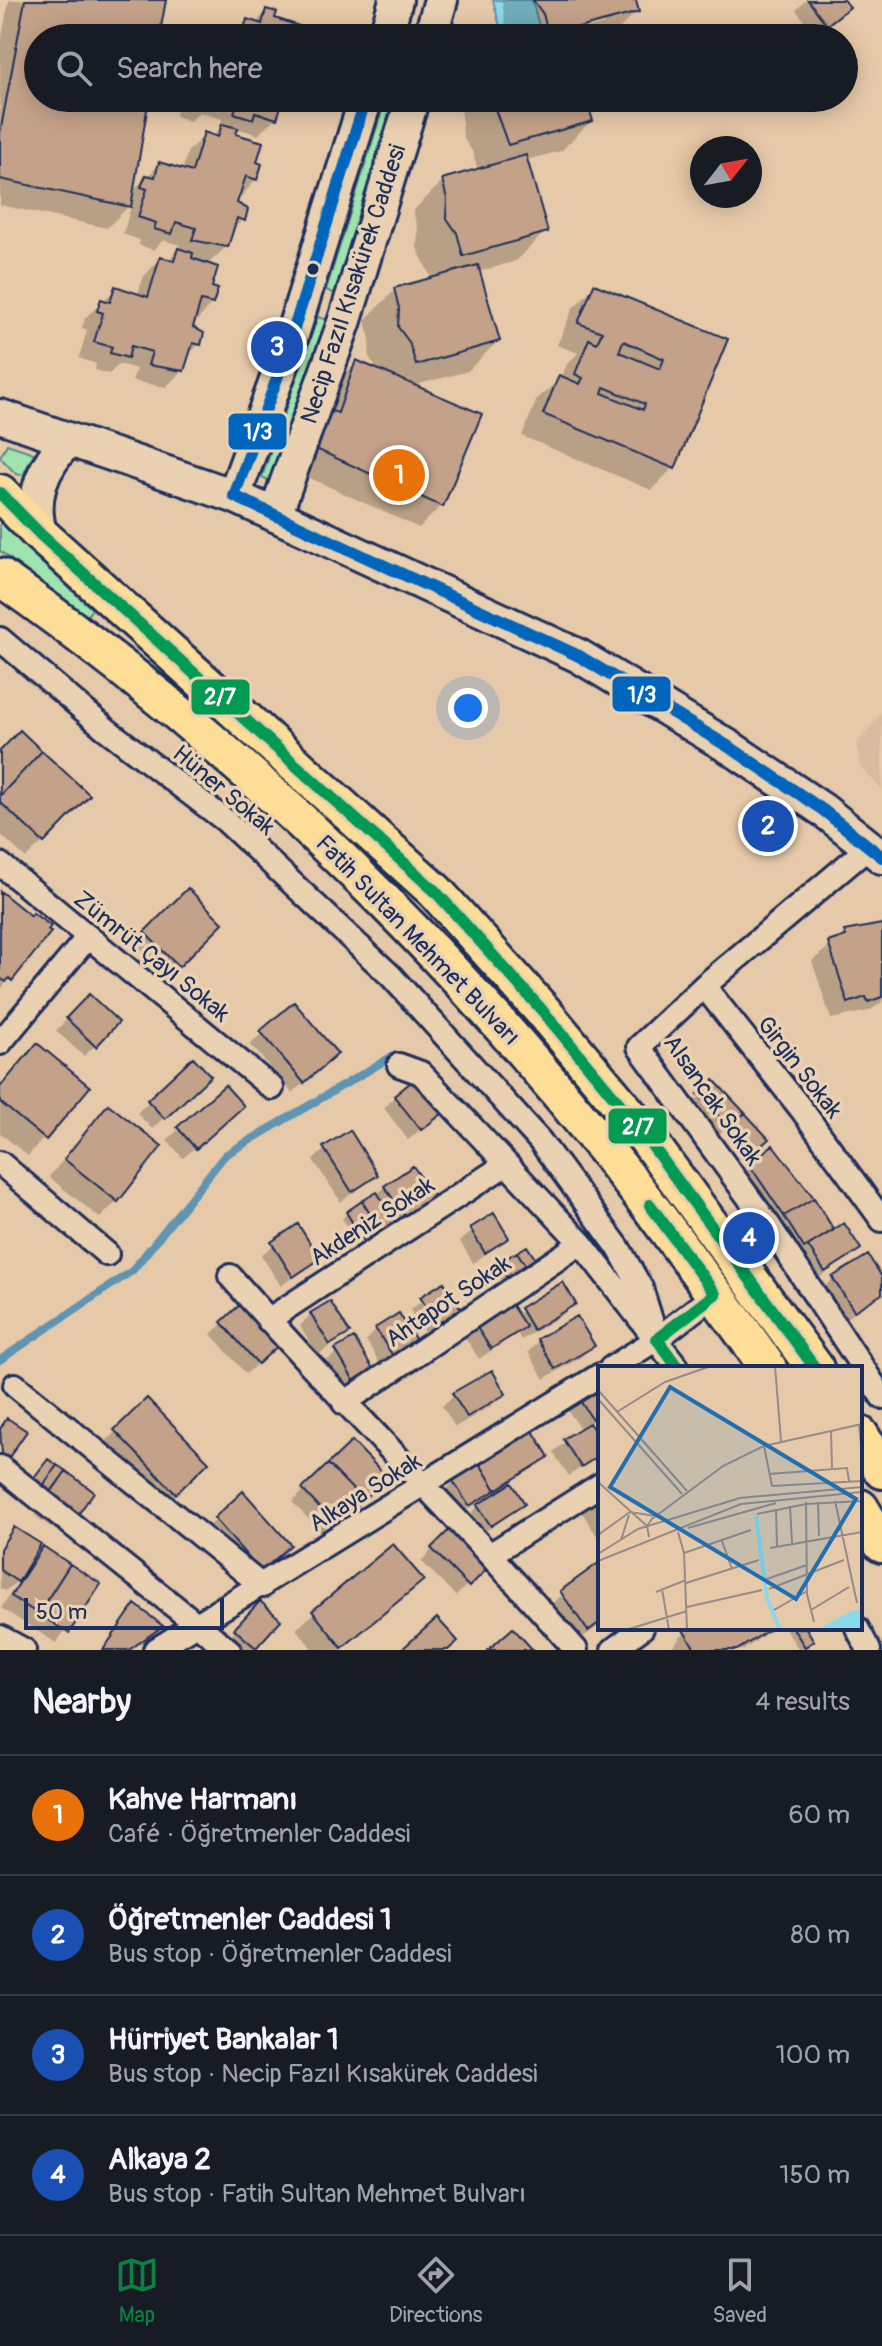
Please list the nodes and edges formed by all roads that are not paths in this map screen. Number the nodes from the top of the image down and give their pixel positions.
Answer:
1 (396, 0) edge
2 (441, 0) edge
3 (389, 24) edge
4 (434, 24) edge
5 (362, 112) edge
6 (409, 112) edge
7 (0, 416) edge
8 (68, 440) junction
9 (0, 493) edge
10 (234, 496) junction
11 (275, 515) junction
12 (41, 535) junction
13 (3, 583) edge
14 (0, 639) edge
15 (876, 851) edge
16 (0, 864) edge
17 (87, 938) junction
18 (704, 986) junction
19 (0, 1043) edge
20 (399, 1065) dead end
21 (272, 1088) dead end
22 (0, 1163) edge
23 (505, 1165) junction
24 (882, 1220) edge
25 (581, 1243) junction
26 (107, 1254) dead end
27 (230, 1276) dead end
28 (715, 1294) junction
29 (268, 1320) junction
30 (657, 1339) junction
31 (614, 1366) edge
32 (677, 1366) edge
33 (767, 1366) edge
34 (814, 1366) edge
35 (862, 1366) edge
36 (862, 1367) edge
37 (598, 1376) edge
38 (15, 1385) dead end
39 (882, 1397) edge
40 (344, 1403) junction
41 (862, 1438) edge
42 (0, 1467) edge
43 (882, 1470) edge
44 (598, 1486) edge
45 (422, 1487) junction
46 (862, 1511) edge
47 (882, 1544) edge
48 (491, 1554) junction
49 (262, 1586) junction
50 (195, 1625) junction
51 (639, 1630) edge
52 (858, 1630) edge
53 (0, 1637) edge
54 (24, 1650) edge
55 (155, 1650) edge
56 (229, 1650) edge
57 (576, 1650) edge
58 (613, 1650) edge
59 (869, 1650) edge

1 - 3 main road
2 - 4 main road
5 - 10 main road, Necip Fazıl Kısakürek Caddesi
6 - 11 main road, Necip Fazıl Kısakürek Caddesi
7 - 8 main road
8 - 10 main road
8 - 12 main road
9 - 12 main road, Fatih Sultan Mehmet Bulvarı
10 - 11 main road
11 - 15 main road
12 - 34 main road, Fatih Sultan Mehmet Bulvarı
13 - 28 main road, Fatih Sultan Mehmet Bulvarı
14 - 30 street, Hüner Sokak
15 - 18 street, Alsancak Sokak
16 - 17 street, Zümrüt Çayı Sokak
17 - 19 street
17 - 21 street, Zümrüt Çayı Sokak
18 - 24 street, Girgin Sokak
18 - 35 street, Alsancak Sokak
20 - 23 street
22 - 26 street
23 - 25 street
23 - 29 street, Akdeniz Sokak
25 - 30 street
25 - 40 street, Ahtapot Sokak
27 - 29 street
28 - 30 street
28 - 33 main road, Fatih Sultan Mehmet Bulvarı
29 - 40 street
30 - 31 street
30 - 32 street
36 - 39 street, Alsancak Sokak
37 - 45 street, Alkaya Sokak
38 - 49 street
40 - 45 street
41 - 43 main road
42 - 50 street
44 - 48 street
45 - 48 street
45 - 49 street, Alkaya Sokak
46 - 47 main road
48 - 57 street
49 - 50 street, Alkaya Sokak
50 - 55 street, Alkaya Sokak
50 - 56 street
51 - 58 street
52 - 59 street
53 - 54 street

